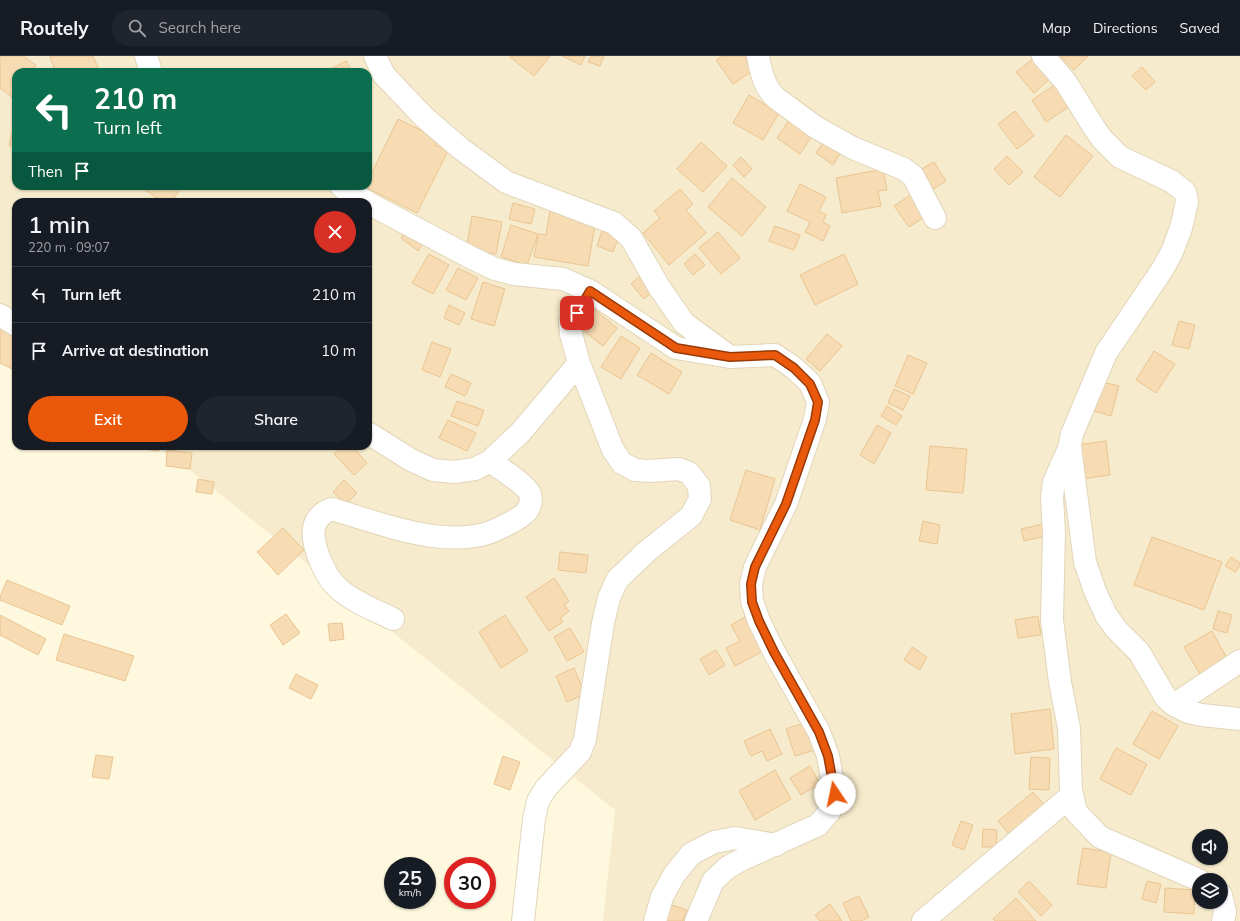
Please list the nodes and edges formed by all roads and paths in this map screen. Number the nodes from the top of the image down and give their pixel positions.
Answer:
1 (146, 56) edge
2 (375, 56) edge
3 (758, 56) edge
4 (1043, 56) edge
5 (150, 68) edge
6 (346, 190) edge
7 (360, 198) edge
8 (372, 204) edge
9 (935, 218) dead end
10 (590, 291) junction
11 (0, 315) edge
12 (12, 322) edge
13 (730, 357) junction
14 (579, 363) junction
15 (372, 436) edge
16 (1070, 444) junction
17 (490, 461) junction
18 (393, 619) dead end
19 (1240, 661) edge
20 (1174, 705) junction
21 (1240, 719) edge
22 (1072, 795) junction
23 (776, 845) junction
24 (1192, 877) edge
25 (1224, 909) edge
26 (523, 921) edge
27 (655, 921) edge
28 (696, 921) edge
29 (923, 921) edge
30 (1223, 921) edge

1 - 5 street
2 - 13 street
3 - 9 street
4 - 16 street
6 - 7 street
8 - 10 street
10 - 13 street
10 - 14 street
11 - 12 street
13 - 23 street
14 - 17 street
14 - 26 street
15 - 17 street
16 - 20 street
16 - 22 street
17 - 18 street
19 - 20 street
20 - 21 street
22 - 24 street
22 - 29 street
23 - 27 street
23 - 28 street
25 - 30 street

